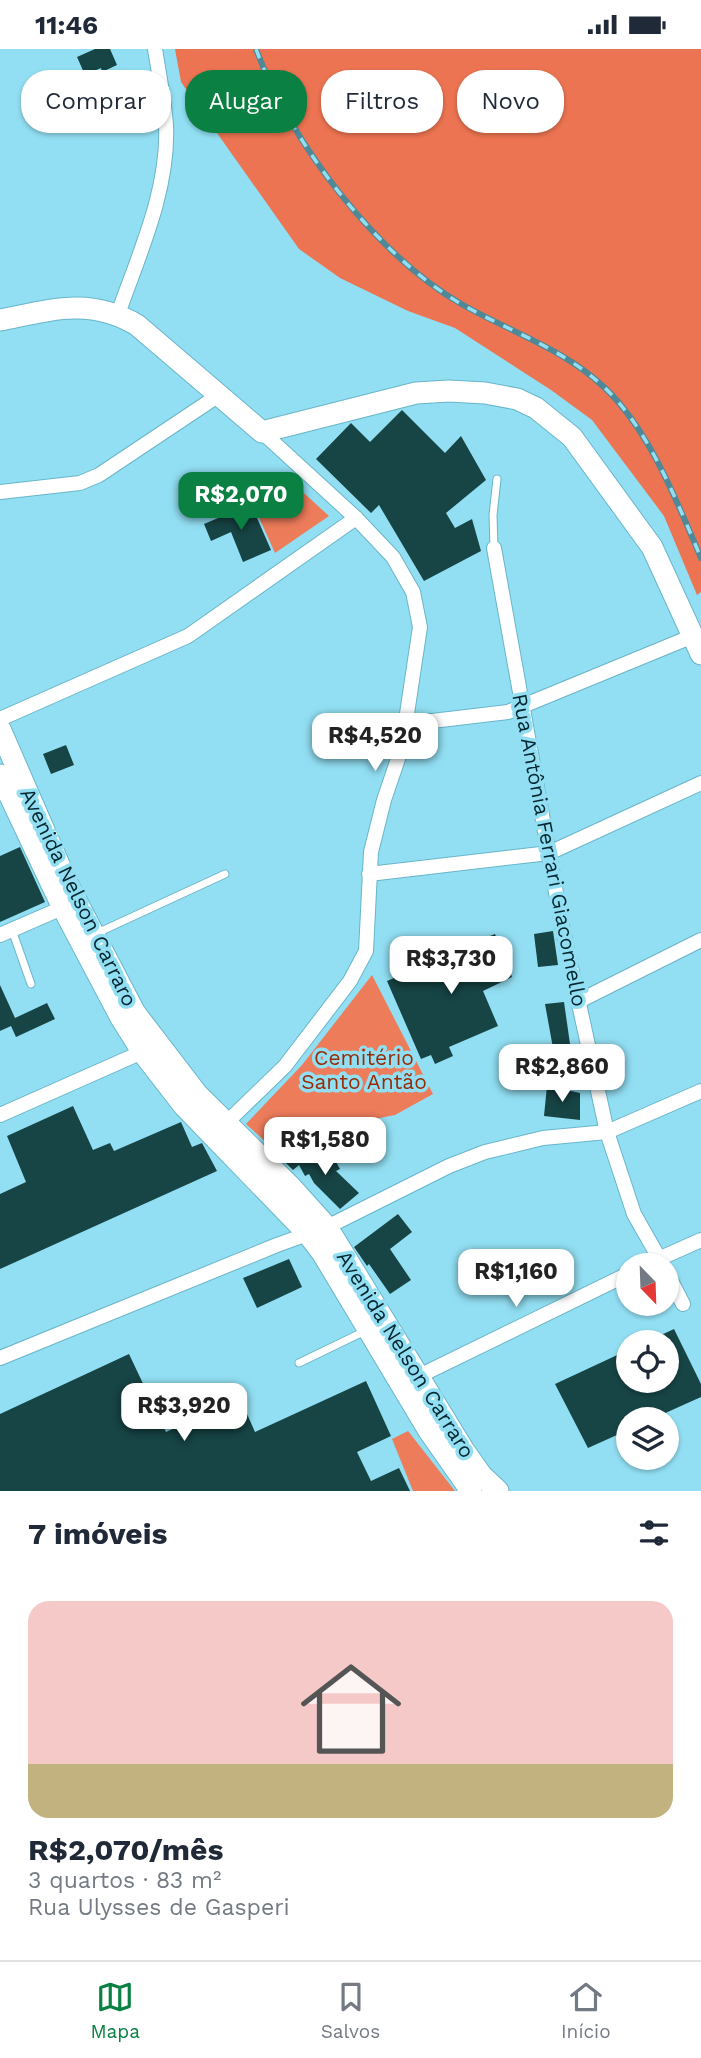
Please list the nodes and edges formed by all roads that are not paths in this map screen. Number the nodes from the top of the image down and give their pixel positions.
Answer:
1 (155, 49) edge
2 (118, 314) junction
3 (0, 320) edge
4 (219, 395) junction
5 (262, 432) junction
6 (497, 479) dead end
7 (0, 492) edge
8 (356, 518) junction
9 (494, 548) joint
10 (697, 645) edge
11 (523, 707) junction
12 (0, 719) edge
13 (407, 723) junction
14 (0, 729) edge
15 (0, 775) edge
16 (701, 783) edge
17 (549, 853) junction
18 (225, 874) dead end
19 (369, 874) junction
20 (65, 896) junction
21 (6, 933) edge
22 (94, 935) junction
23 (701, 940) edge
24 (104, 971) junction
25 (31, 984) dead end
26 (577, 1002) junction
27 (150, 1049) junction
28 (701, 1091) edge
29 (0, 1115) edge
30 (219, 1130) junction
31 (607, 1132) junction
32 (317, 1230) junction
33 (701, 1240) edge
34 (656, 1253) edge
35 (677, 1253) edge
36 (616, 1279) edge
37 (679, 1296) edge
38 (683, 1304) dead end
39 (376, 1324) junction
40 (0, 1358) edge
41 (299, 1363) dead end
42 (411, 1380) junction
43 (456, 1455) junction
44 (471, 1491) edge
45 (498, 1491) edge

1 - 2 street
2 - 3 main road
2 - 4 main road
4 - 5 main road
4 - 7 street
5 - 8 street
5 - 10 main road
6 - 9 lane
8 - 12 street
8 - 13 street
9 - 11 street, Rua Antônia Ferrari Giacomello
10 - 11 street
11 - 13 street
11 - 17 street, Rua Antônia Ferrari Giacomello
13 - 19 street
14 - 20 main road, Avenida Nelson Carraro
15 - 20 main road, Avenida Nelson Carraro
16 - 17 street
17 - 19 street
17 - 26 street, Rua Antônia Ferrari Giacomello
18 - 22 lane
19 - 30 street
20 - 21 street
20 - 22 main road, Avenida Nelson Carraro
20 - 24 main road, Avenida Nelson Carraro
21 - 25 lane
22 - 24 main road, Avenida Nelson Carraro
23 - 26 street
24 - 27 main road, Avenida Nelson Carraro
26 - 31 street, Rua Antônia Ferrari Giacomello
27 - 29 street
27 - 30 main road, Avenida Nelson Carraro
28 - 31 street
30 - 32 main road, Avenida Nelson Carraro
31 - 32 street
31 - 34 street, Rua Antônia Ferrari Giacomello
32 - 39 main road, Avenida Nelson Carraro
32 - 40 street
33 - 35 street
36 - 42 street
37 - 38 street
39 - 41 lane
39 - 42 main road, Avenida Nelson Carraro
42 - 43 main road, Avenida Nelson Carraro
43 - 44 main road, Avenida Nelson Carraro
43 - 45 main road, Avenida Nelson Carraro

